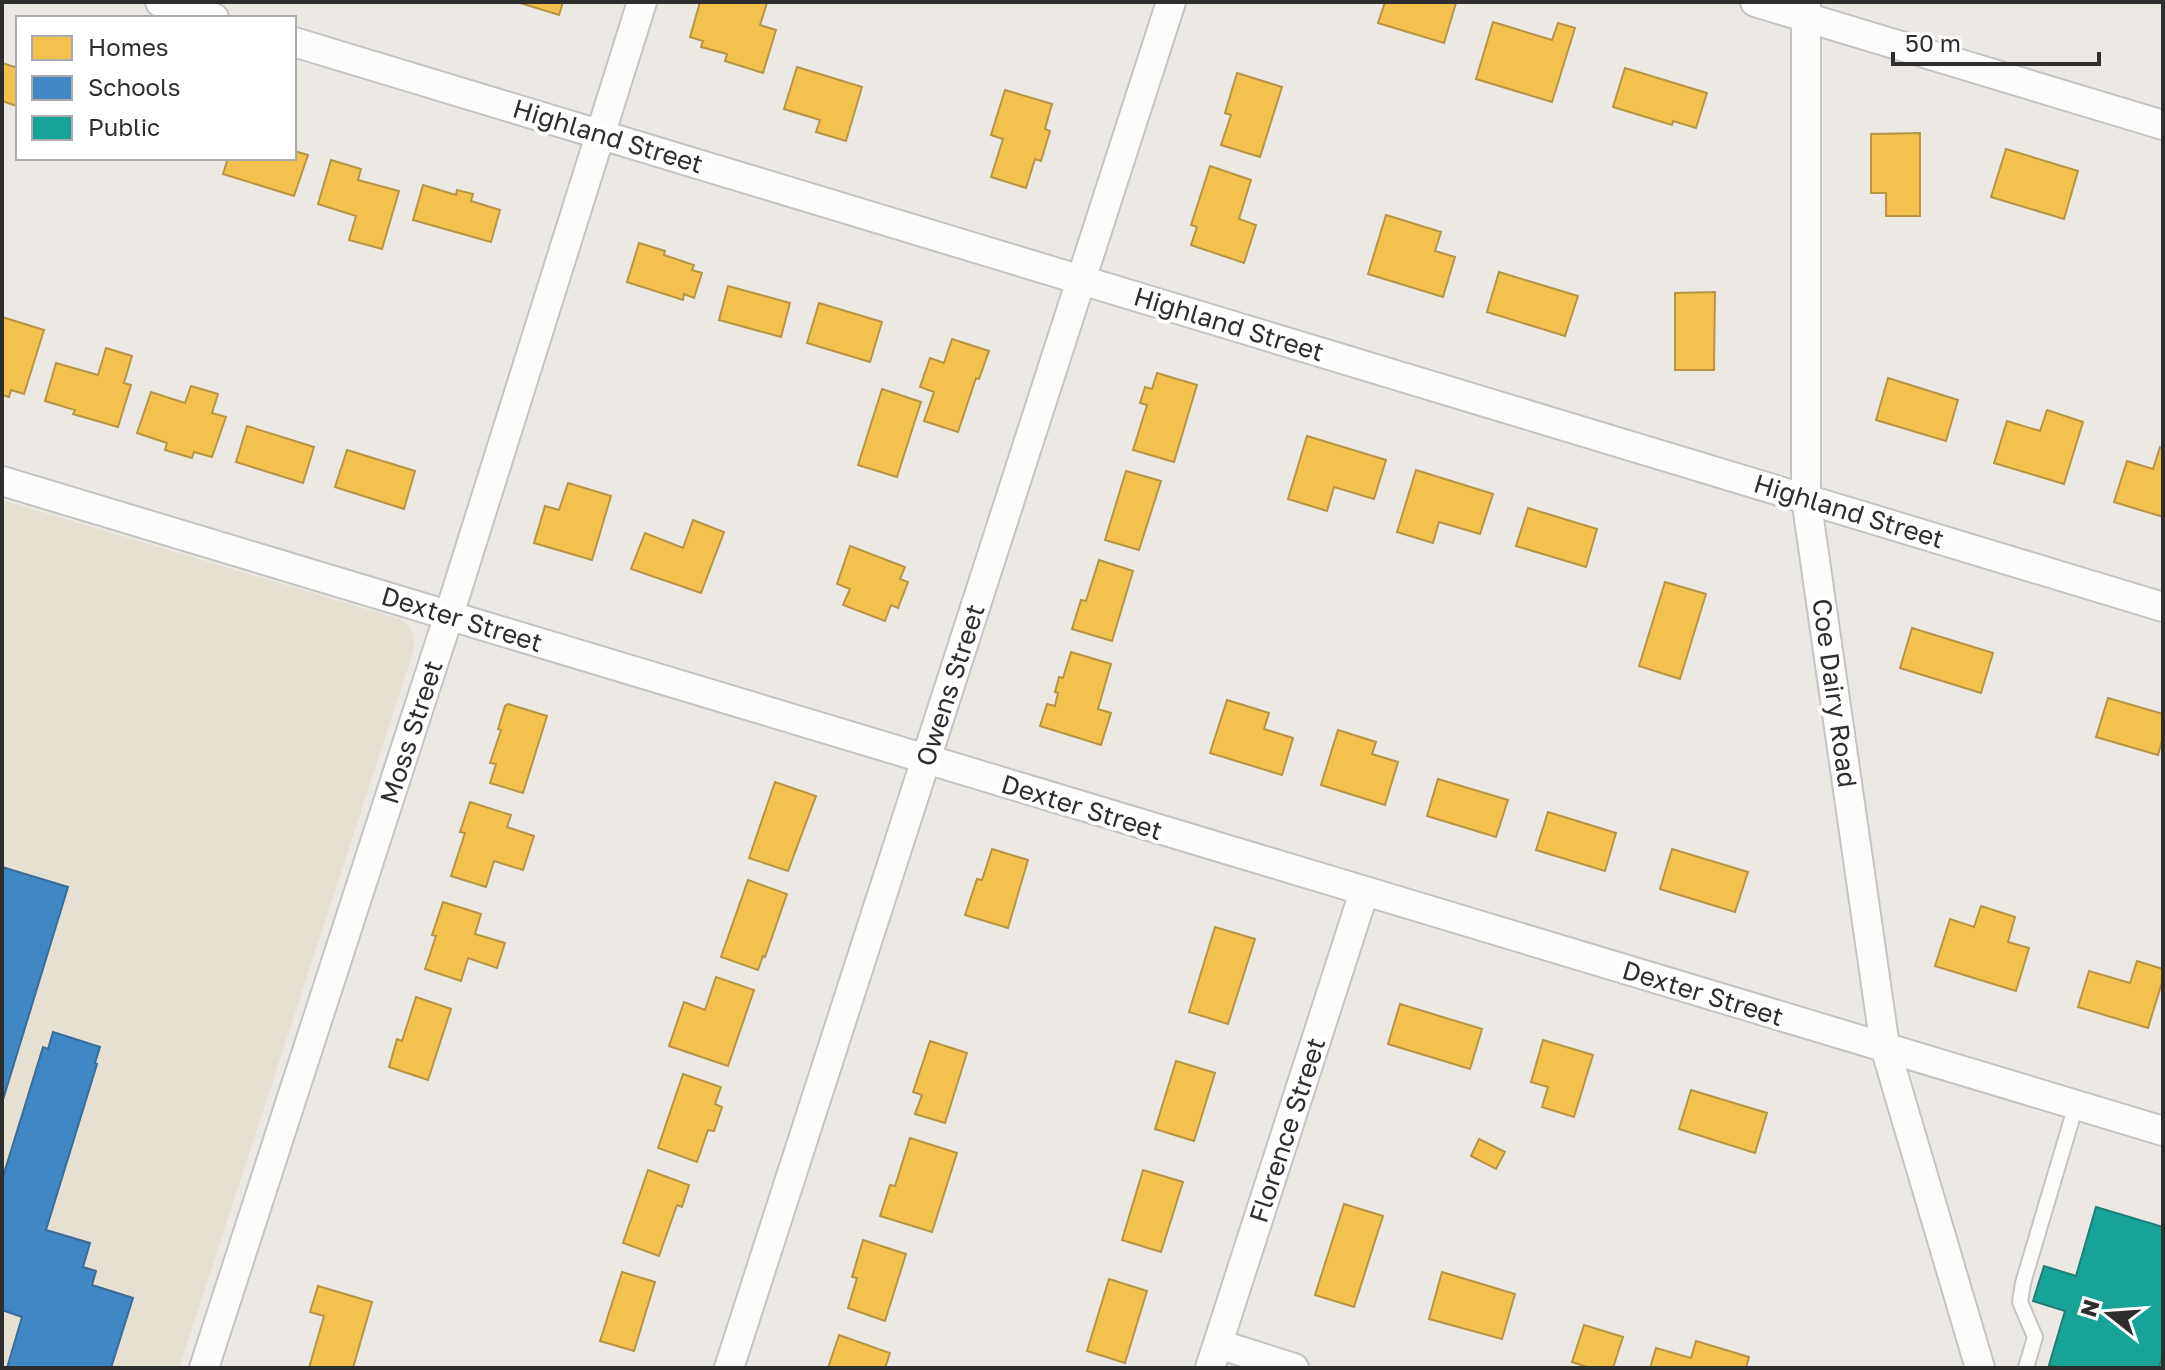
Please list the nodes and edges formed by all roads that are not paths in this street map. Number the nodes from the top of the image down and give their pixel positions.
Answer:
1 (160, 2) edge
2 (642, 2) edge
3 (1171, 2) edge
4 (1755, 2) edge
5 (1805, 10) edge
6 (207, 16) edge
7 (296, 43) edge
8 (2163, 125) edge
9 (600, 133) junction
10 (1081, 279) junction
11 (2, 481) edge
12 (1806, 498) junction
13 (2163, 607) edge
14 (449, 615) junction
15 (926, 759) junction
16 (1364, 892) junction
17 (1885, 1047) junction
18 (2076, 1105) junction
19 (2163, 1131) edge
20 (1214, 1356) edge
21 (204, 1368) edge
22 (729, 1368) edge
23 (1294, 1368) edge
24 (1980, 1368) edge
25 (2026, 1368) edge

1 - 6 street
2 - 9 street, Moss Street
3 - 10 street, Owens Street
4 - 5 street
5 - 8 street
5 - 12 street, Coe Dairy Road
7 - 9 street, Highland Street
9 - 10 street, Highland Street
9 - 14 street, Moss Street
10 - 12 street, Highland Street
10 - 15 street, Owens Street
11 - 14 street, Dexter Street
12 - 13 street, Highland Street
12 - 17 street, Coe Dairy Road
14 - 15 street, Dexter Street
14 - 21 street, Moss Street
15 - 16 street, Dexter Street
15 - 22 street, Owens Street
16 - 17 street, Dexter Street
16 - 20 street, Florence Street
17 - 18 street, Dexter Street
17 - 24 street, Coe Dairy Road
18 - 19 street, Dexter Street
18 - 25 lane
20 - 23 street

